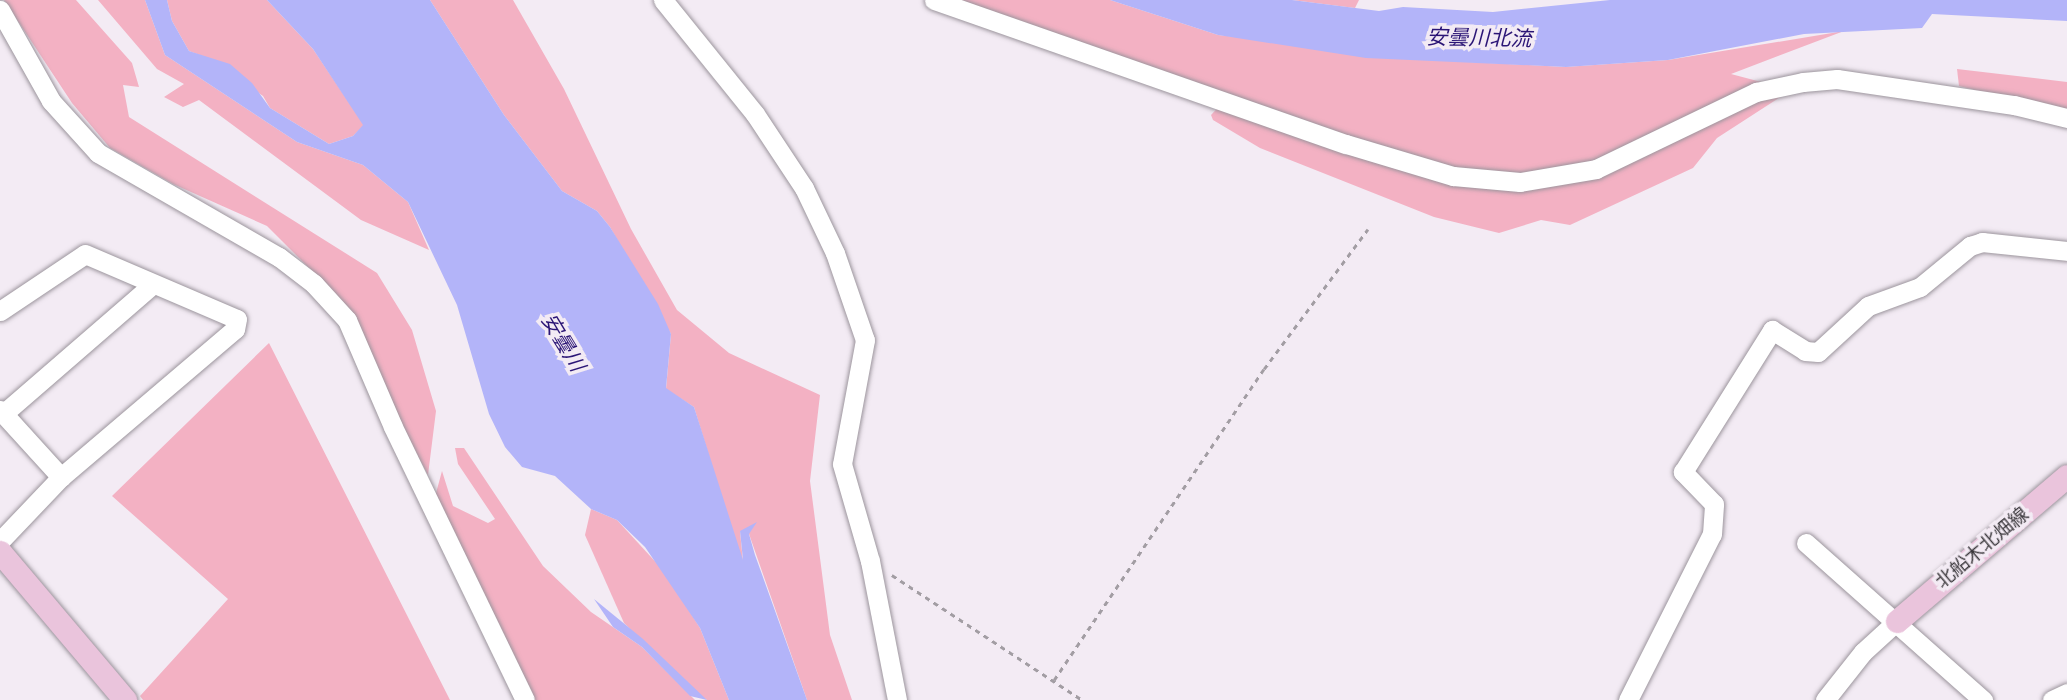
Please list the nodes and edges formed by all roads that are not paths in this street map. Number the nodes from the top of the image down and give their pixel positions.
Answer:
1 (663, 0) edge
2 (934, 0) edge
3 (0, 10) edge
4 (2067, 118) edge
5 (2067, 251) edge
6 (153, 284) junction
7 (0, 311) edge
8 (2, 412) edge
9 (2067, 476) edge
10 (61, 477) junction
11 (0, 541) edge
12 (1807, 543) dead end
13 (0, 552) edge
14 (1897, 621) junction
15 (2067, 693) edge
16 (125, 700) edge
17 (525, 700) edge
18 (897, 700) edge
19 (1628, 700) edge
20 (1825, 700) edge
21 (1983, 700) edge
22 (2052, 700) edge

1 - 18 street
2 - 4 street
3 - 17 street
5 - 19 street
6 - 7 street
6 - 8 street
6 - 10 street
8 - 10 street
9 - 14 main road, 北船木北畑線
10 - 11 street
12 - 14 street
13 - 16 main road
14 - 20 street
14 - 21 street
15 - 22 street

